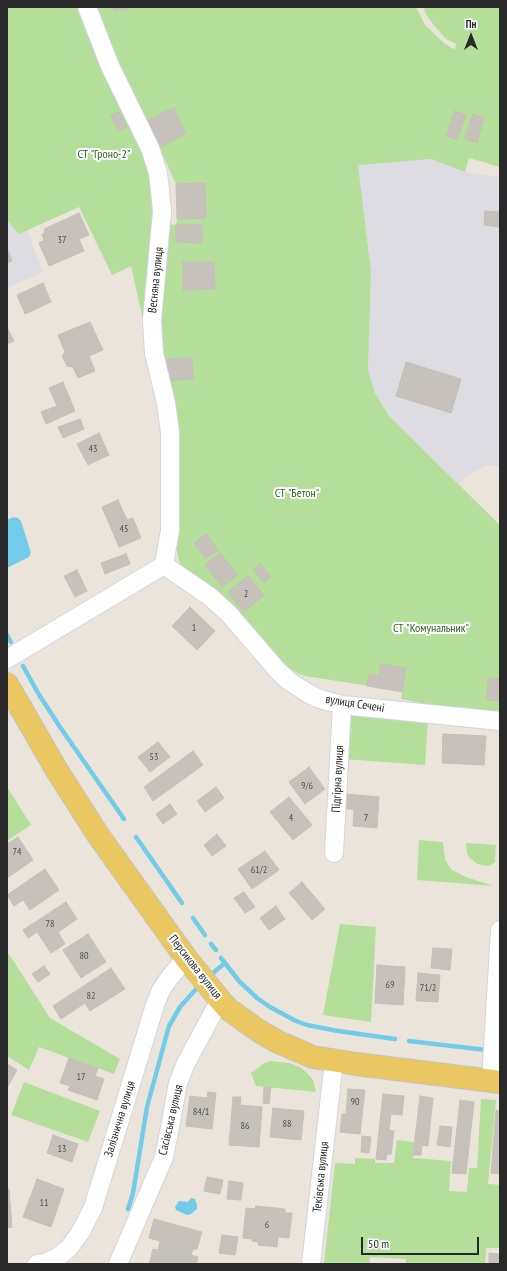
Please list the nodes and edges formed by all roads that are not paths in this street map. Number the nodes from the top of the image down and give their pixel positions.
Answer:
1 (87, 7) edge
2 (164, 566) junction
3 (7, 660) edge
4 (7, 684) edge
5 (342, 705) junction
6 (500, 721) edge
7 (334, 853) dead end
8 (500, 930) edge
9 (186, 958) junction
10 (220, 1000) junction
11 (324, 1059) junction
12 (495, 1082) edge
13 (36, 1264) edge
14 (118, 1264) edge
15 (312, 1264) edge

1 - 2 street, Весняна вулиця
2 - 3 street
2 - 5 street, вулиця Сечені
4 - 9 main road, Персикова вулиця
5 - 6 street, вулиця Сечені
5 - 7 street, Підгірна вулиця
8 - 12 street
9 - 10 main road, Персикова вулиця
9 - 13 street, Залізнична вулиця
10 - 11 main road, Персикова вулиця
10 - 14 street, Сасівська вулиця
11 - 12 main road, Персикова вулиця
11 - 15 street, Теківська вулиця

